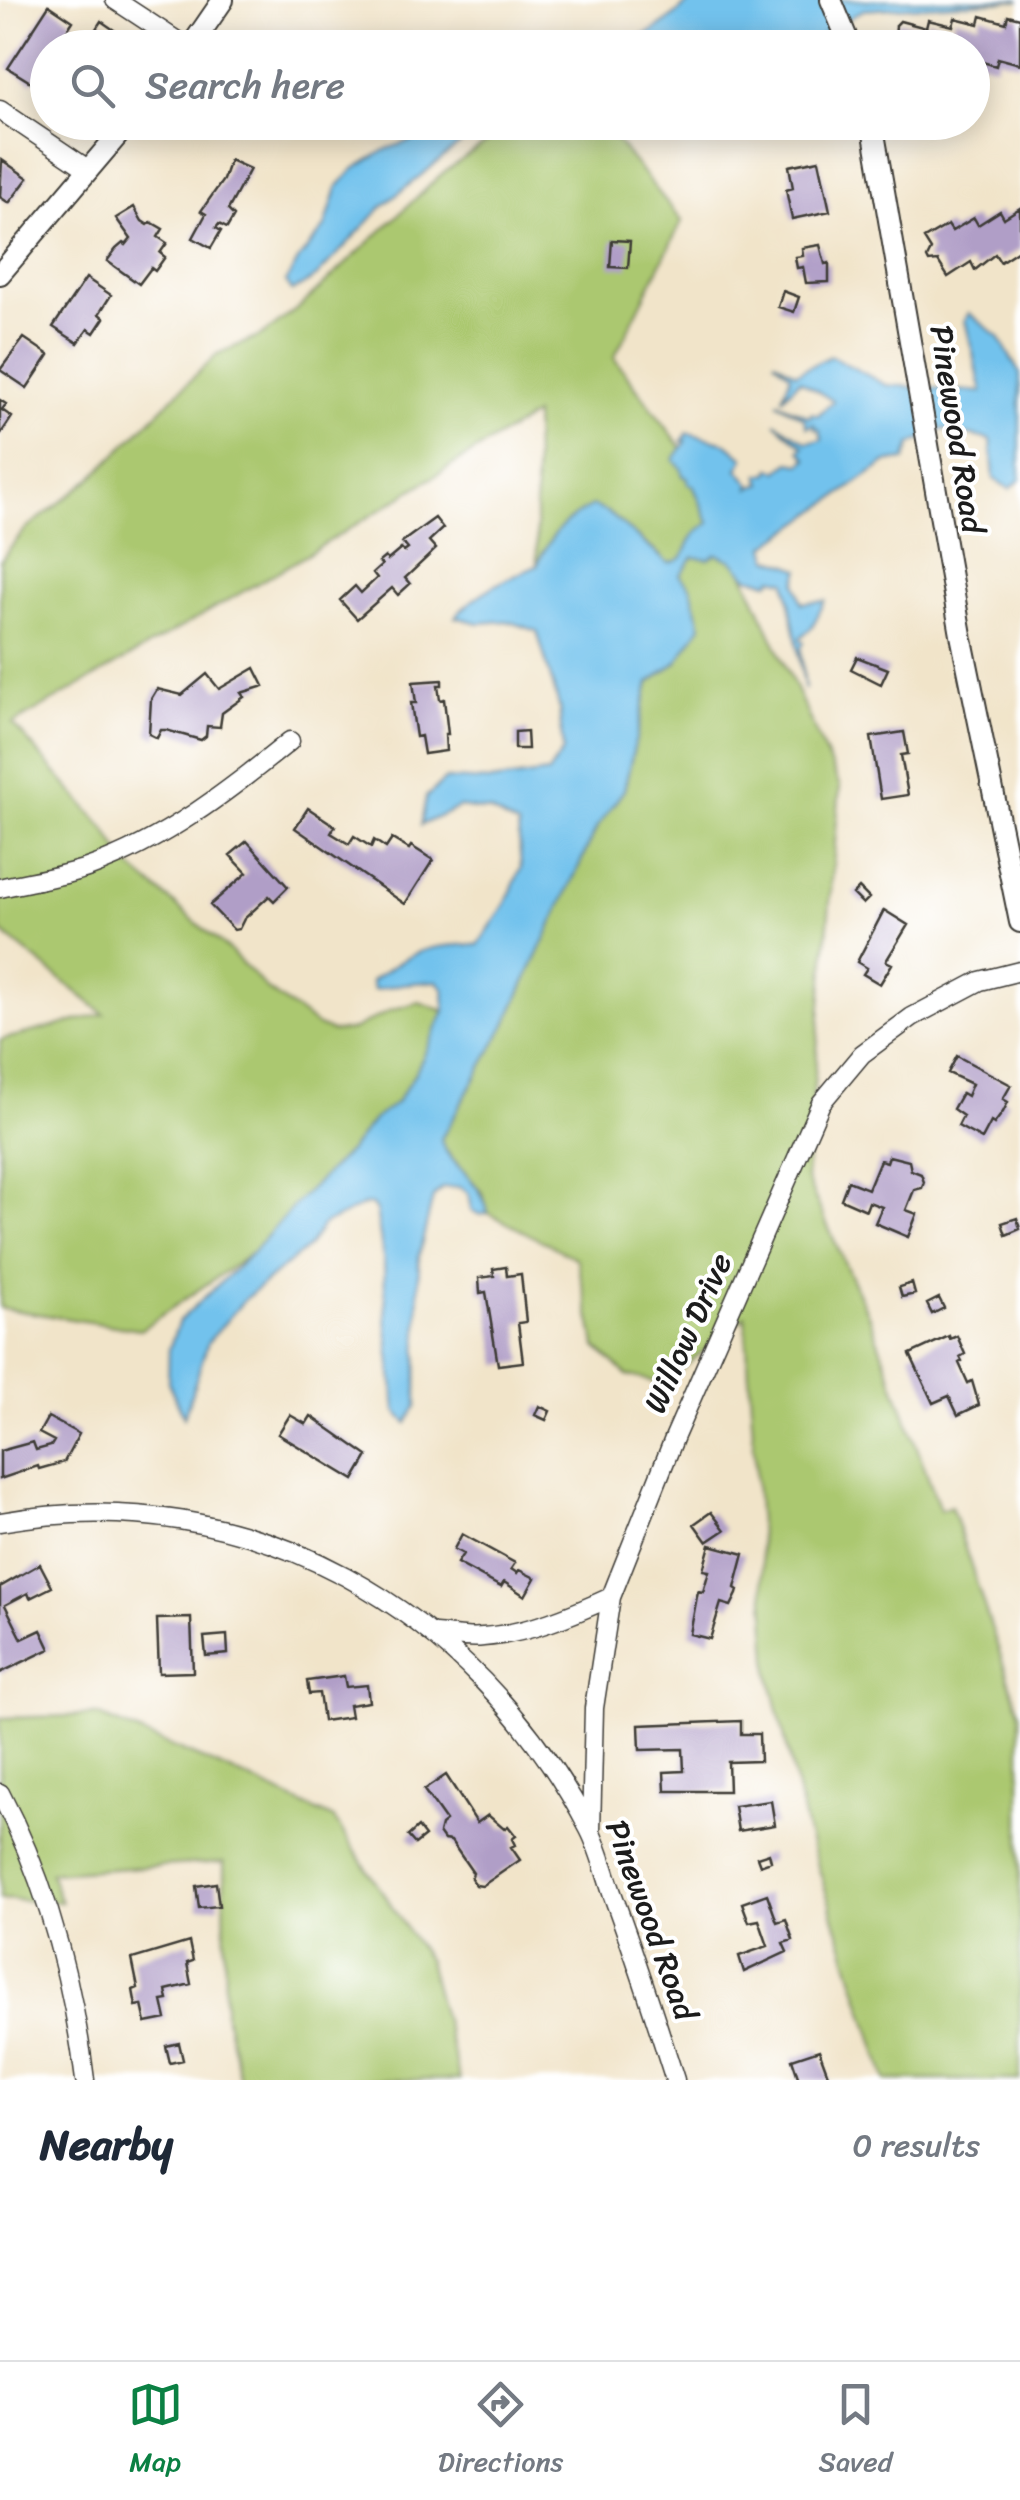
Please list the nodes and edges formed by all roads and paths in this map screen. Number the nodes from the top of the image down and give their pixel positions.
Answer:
1 (115, 0) edge
2 (223, 0) edge
3 (831, 0) edge
4 (161, 30) edge
5 (202, 30) edge
6 (845, 30) edge
7 (0, 110) edge
8 (30, 130) edge
9 (44, 140) edge
10 (114, 140) edge
11 (875, 140) edge
12 (89, 170) junction
13 (0, 274) edge
14 (290, 741) dead end
15 (0, 888) edge
16 (1020, 922) edge
17 (1020, 971) edge
18 (0, 1522) edge
19 (612, 1597) junction
20 (435, 1634) junction
21 (0, 1794) edge
22 (591, 1832) junction
23 (85, 2080) edge
24 (675, 2080) edge

1 - 4 street
2 - 5 street
3 - 6 street
7 - 8 street
9 - 12 street
10 - 12 street
11 - 16 street, Pinewood Road
12 - 13 street
14 - 15 street
17 - 19 street, Willow Drive
18 - 20 street, Pinewood Road
19 - 20 street
19 - 22 street, Willow Drive
20 - 22 street, Pinewood Road
21 - 23 street
22 - 24 street, Pinewood Road

